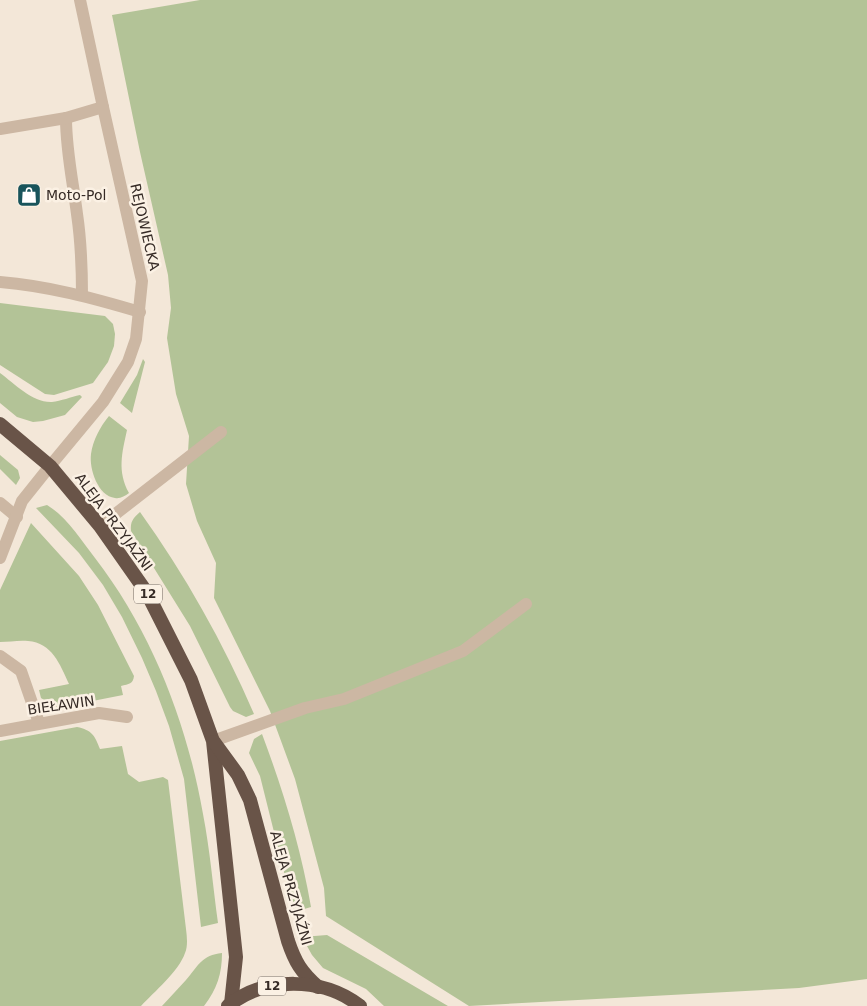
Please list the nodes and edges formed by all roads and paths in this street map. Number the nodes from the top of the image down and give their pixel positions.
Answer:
1 (80, 0) edge
2 (102, 107) junction
3 (66, 118) junction
4 (0, 129) edge
5 (0, 282) edge
6 (82, 295) junction
7 (140, 312) junction
8 (0, 424) edge
9 (221, 432) dead end
10 (50, 466) junction
11 (0, 503) edge
12 (17, 517) junction
13 (100, 526) junction
14 (0, 558) edge
15 (526, 604) dead end
16 (0, 656) edge
17 (127, 717) dead end
18 (39, 723) junction
19 (0, 731) edge
20 (213, 741) junction
21 (318, 987) junction
22 (230, 1005) edge
23 (360, 1006) edge

1 - 2 street, REJOWIECKA
2 - 3 street
2 - 7 street, REJOWIECKA
3 - 4 street
3 - 6 street
5 - 6 street
6 - 7 street
7 - 10 street, REJOWIECKA
8 - 10 highway, ALEJA PRZYJAŹNI / 12
9 - 13 street
10 - 12 street, REJOWIECKA
10 - 13 highway, ALEJA PRZYJAŹNI / 12
11 - 12 street
12 - 14 street, REJOWIECKA
13 - 20 highway, ALEJA PRZYJAŹNI / 12
15 - 20 street
16 - 18 street
17 - 18 street, BIEŁAWIN
18 - 19 street, BIEŁAWIN
20 - 21 highway, ALEJA PRZYJAŹNI / 12
20 - 22 highway, ALEJA PRZYJAŹNI / 12
21 - 22 highway, 12
21 - 23 highway, 12

